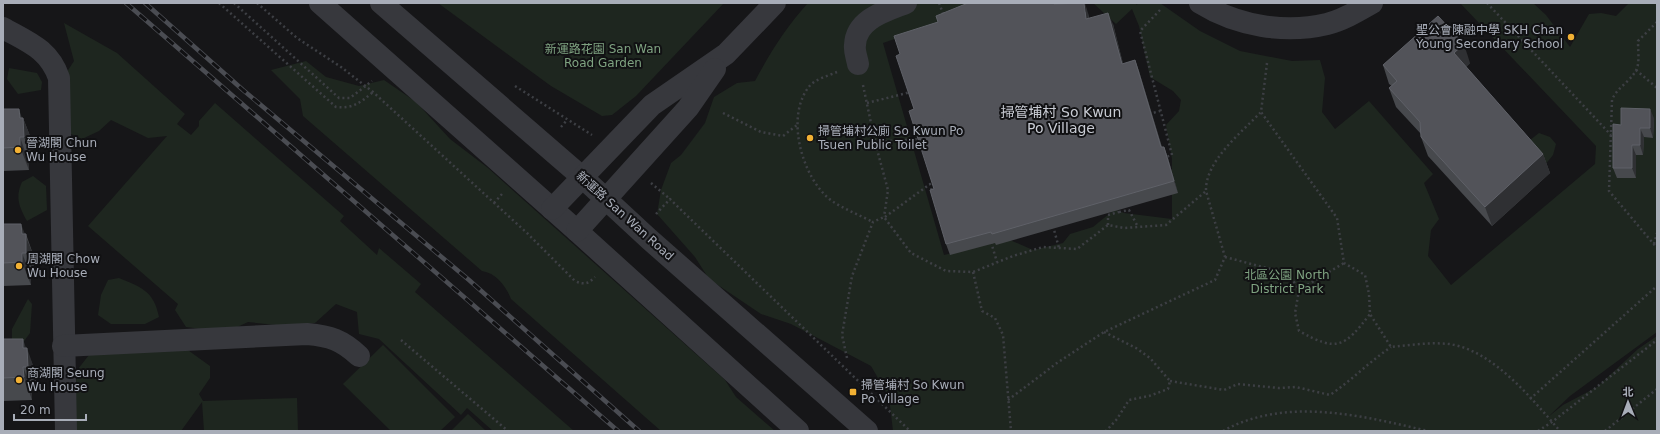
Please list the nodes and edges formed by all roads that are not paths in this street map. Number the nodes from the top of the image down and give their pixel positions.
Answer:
1 (320, 3) edge
2 (381, 3) edge
3 (775, 3) edge
4 (906, 3) edge
5 (1200, 3) edge
6 (1372, 3) edge
7 (9, 34) edge
8 (723, 56) junction
9 (858, 64) road end
10 (582, 177) junction
11 (605, 199) junction
12 (552, 210) junction
13 (577, 231) junction
14 (63, 346) junction
15 (359, 356) dead end
16 (66, 431) edge
17 (798, 431) edge
18 (867, 431) edge

1 - 12 street
2 - 10 street, 新運路 San Wan Road
3 - 8 street
4 - 9 street
5 - 6 street
7 - 14 street
8 - 10 street
8 - 11 street
10 - 11 street, 新運路 San Wan Road
10 - 12 street
11 - 13 street
11 - 18 street, 新運路 San Wan Road
12 - 13 street
13 - 17 street
14 - 15 street
14 - 16 street

